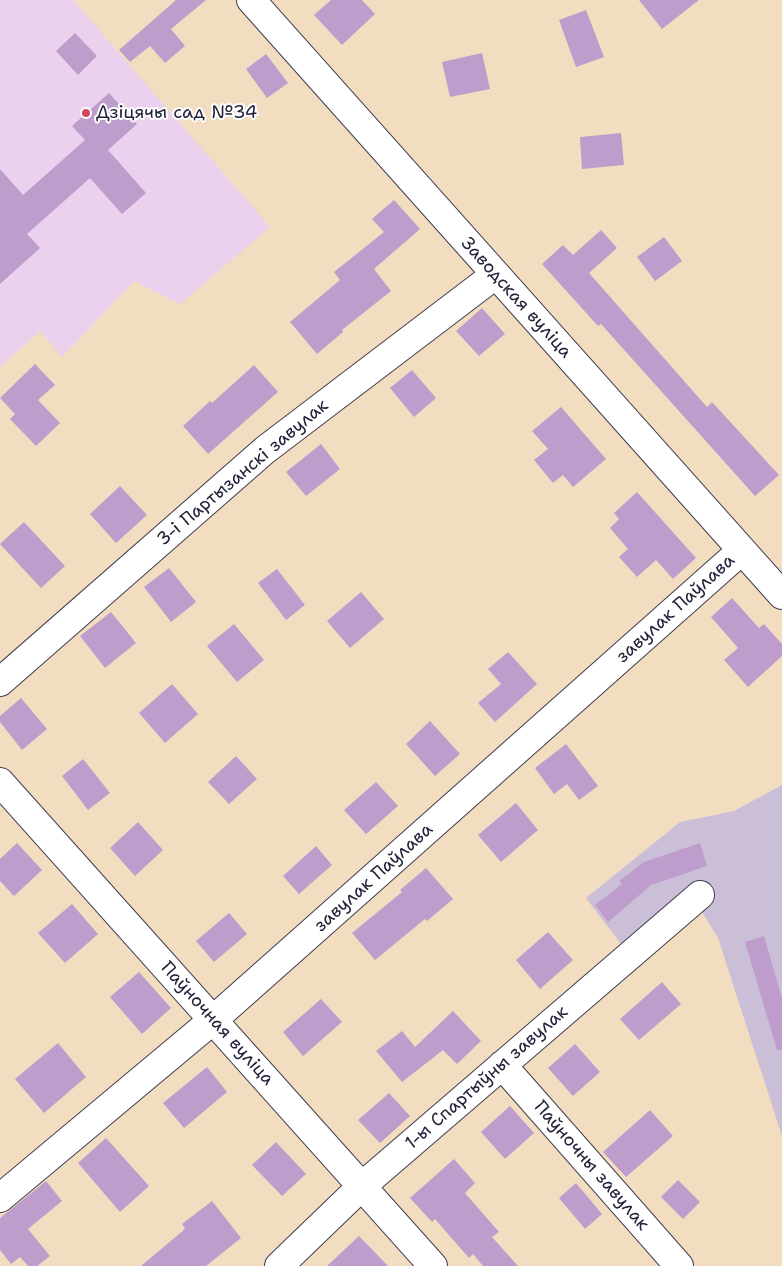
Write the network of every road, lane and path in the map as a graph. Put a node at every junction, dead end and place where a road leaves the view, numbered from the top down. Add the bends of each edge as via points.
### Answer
1 (250, 0) edge
2 (495, 275) junction
3 (741, 551) junction
4 (782, 595) edge
5 (0, 682) edge
6 (0, 782) edge
7 (700, 895) dead end
8 (213, 1020) junction
9 (502, 1065) junction
10 (362, 1186) junction
11 (0, 1198) edge
12 (279, 1266) edge
13 (433, 1266) edge
14 (679, 1266) edge

1 - 2 street, Заводская вуліца
2 - 3 street, Заводская вуліца
2 - 5 street, 3-і Партызанскі завулак via 264,450
3 - 4 street, Заводская вуліца
3 - 8 street, завулак Паўлава
6 - 8 street, Паўночная вуліца
7 - 9 street, 1-ы Спартыўны завулак
8 - 10 street, Паўночная вуліца
8 - 11 street, завулак Паўлава
9 - 10 street, 1-ы Спартыўны завулак
9 - 14 street, Паўночны завулак
10 - 12 street, 1-ы Спартыўны завулак
10 - 13 street, Паўночная вуліца

